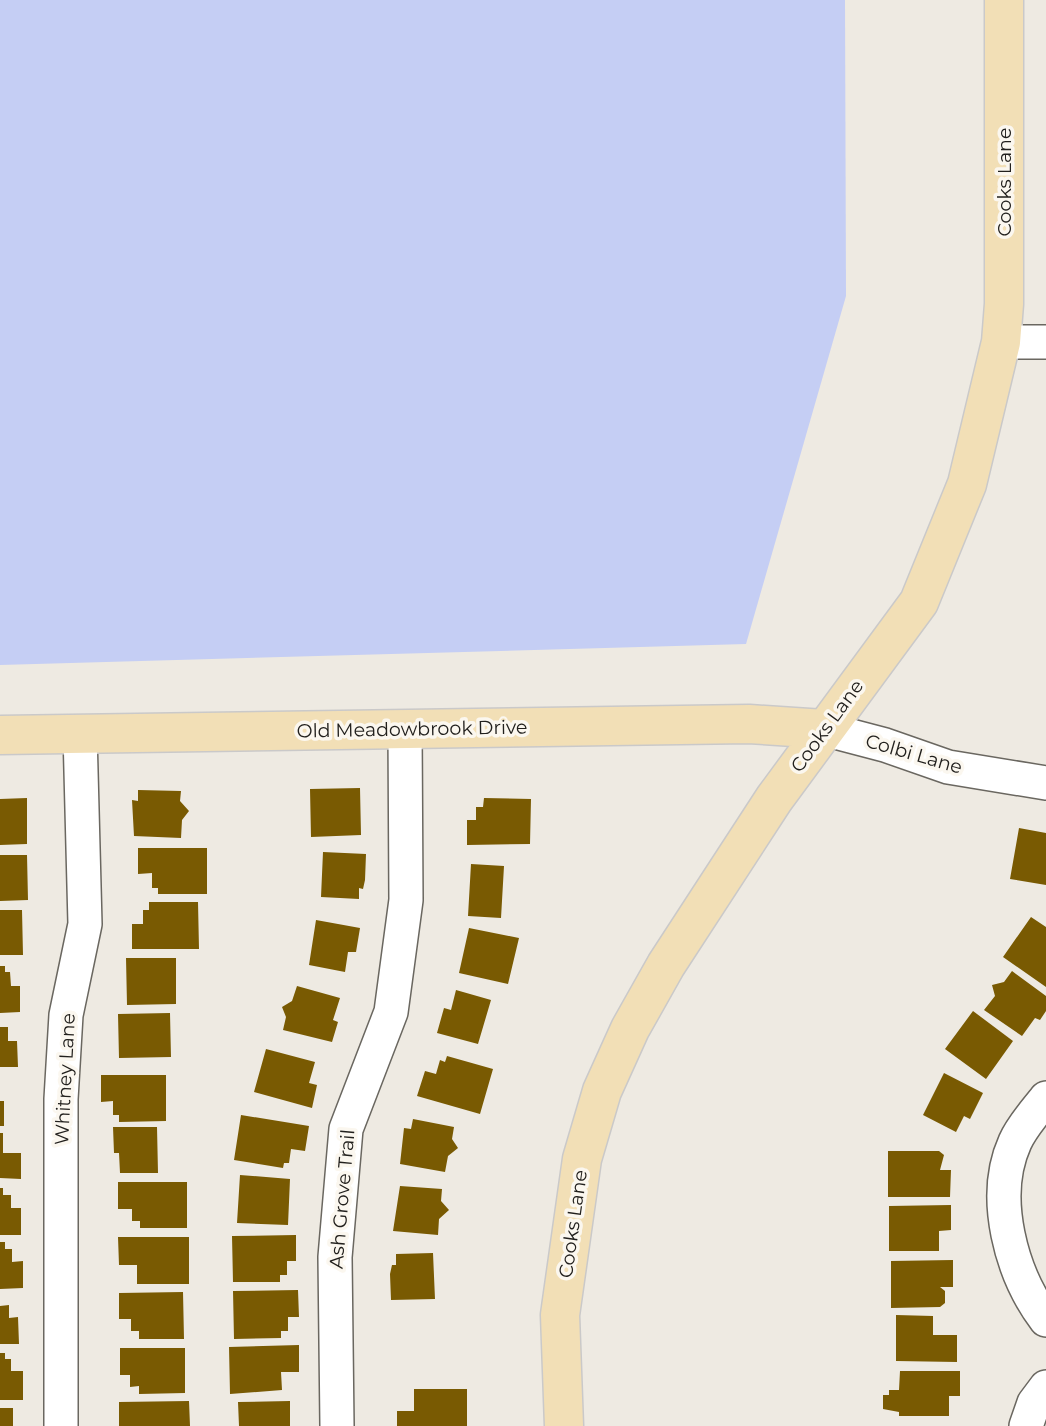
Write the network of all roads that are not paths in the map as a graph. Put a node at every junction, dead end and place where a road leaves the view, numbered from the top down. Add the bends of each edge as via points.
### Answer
1 (1004, 0) edge
2 (1001, 342) junction
3 (1046, 342) edge
4 (405, 729) junction
5 (824, 729) junction
6 (80, 733) junction
7 (0, 735) edge
8 (1046, 783) edge
9 (1046, 1098) edge
10 (1046, 1320) edge
11 (1046, 1387) edge
12 (61, 1426) edge
13 (337, 1426) edge
14 (564, 1426) edge
15 (1026, 1426) edge

1 - 2 main road, Cooks Lane
2 - 3 street
2 - 5 main road, Cooks Lane via 967,485 919,602
4 - 5 main road, Old Meadowbrook Drive via 749,724
4 - 6 main road, Old Meadowbrook Drive
4 - 13 street, Ash Grove Trail via 406,900 391,1012 346,1129 335,1257
5 - 8 street, Colbi Lane via 947,768
5 - 14 main road, Cooks Lane via 666,965 602,1091 582,1159 560,1315
6 - 7 main road, Old Meadowbrook Drive
6 - 12 street, Whitney Lane via 85,924 66,1015 61,1099
9 - 10 street via 1015,1141 1005,1179 1009,1242 1035,1306
11 - 15 street

